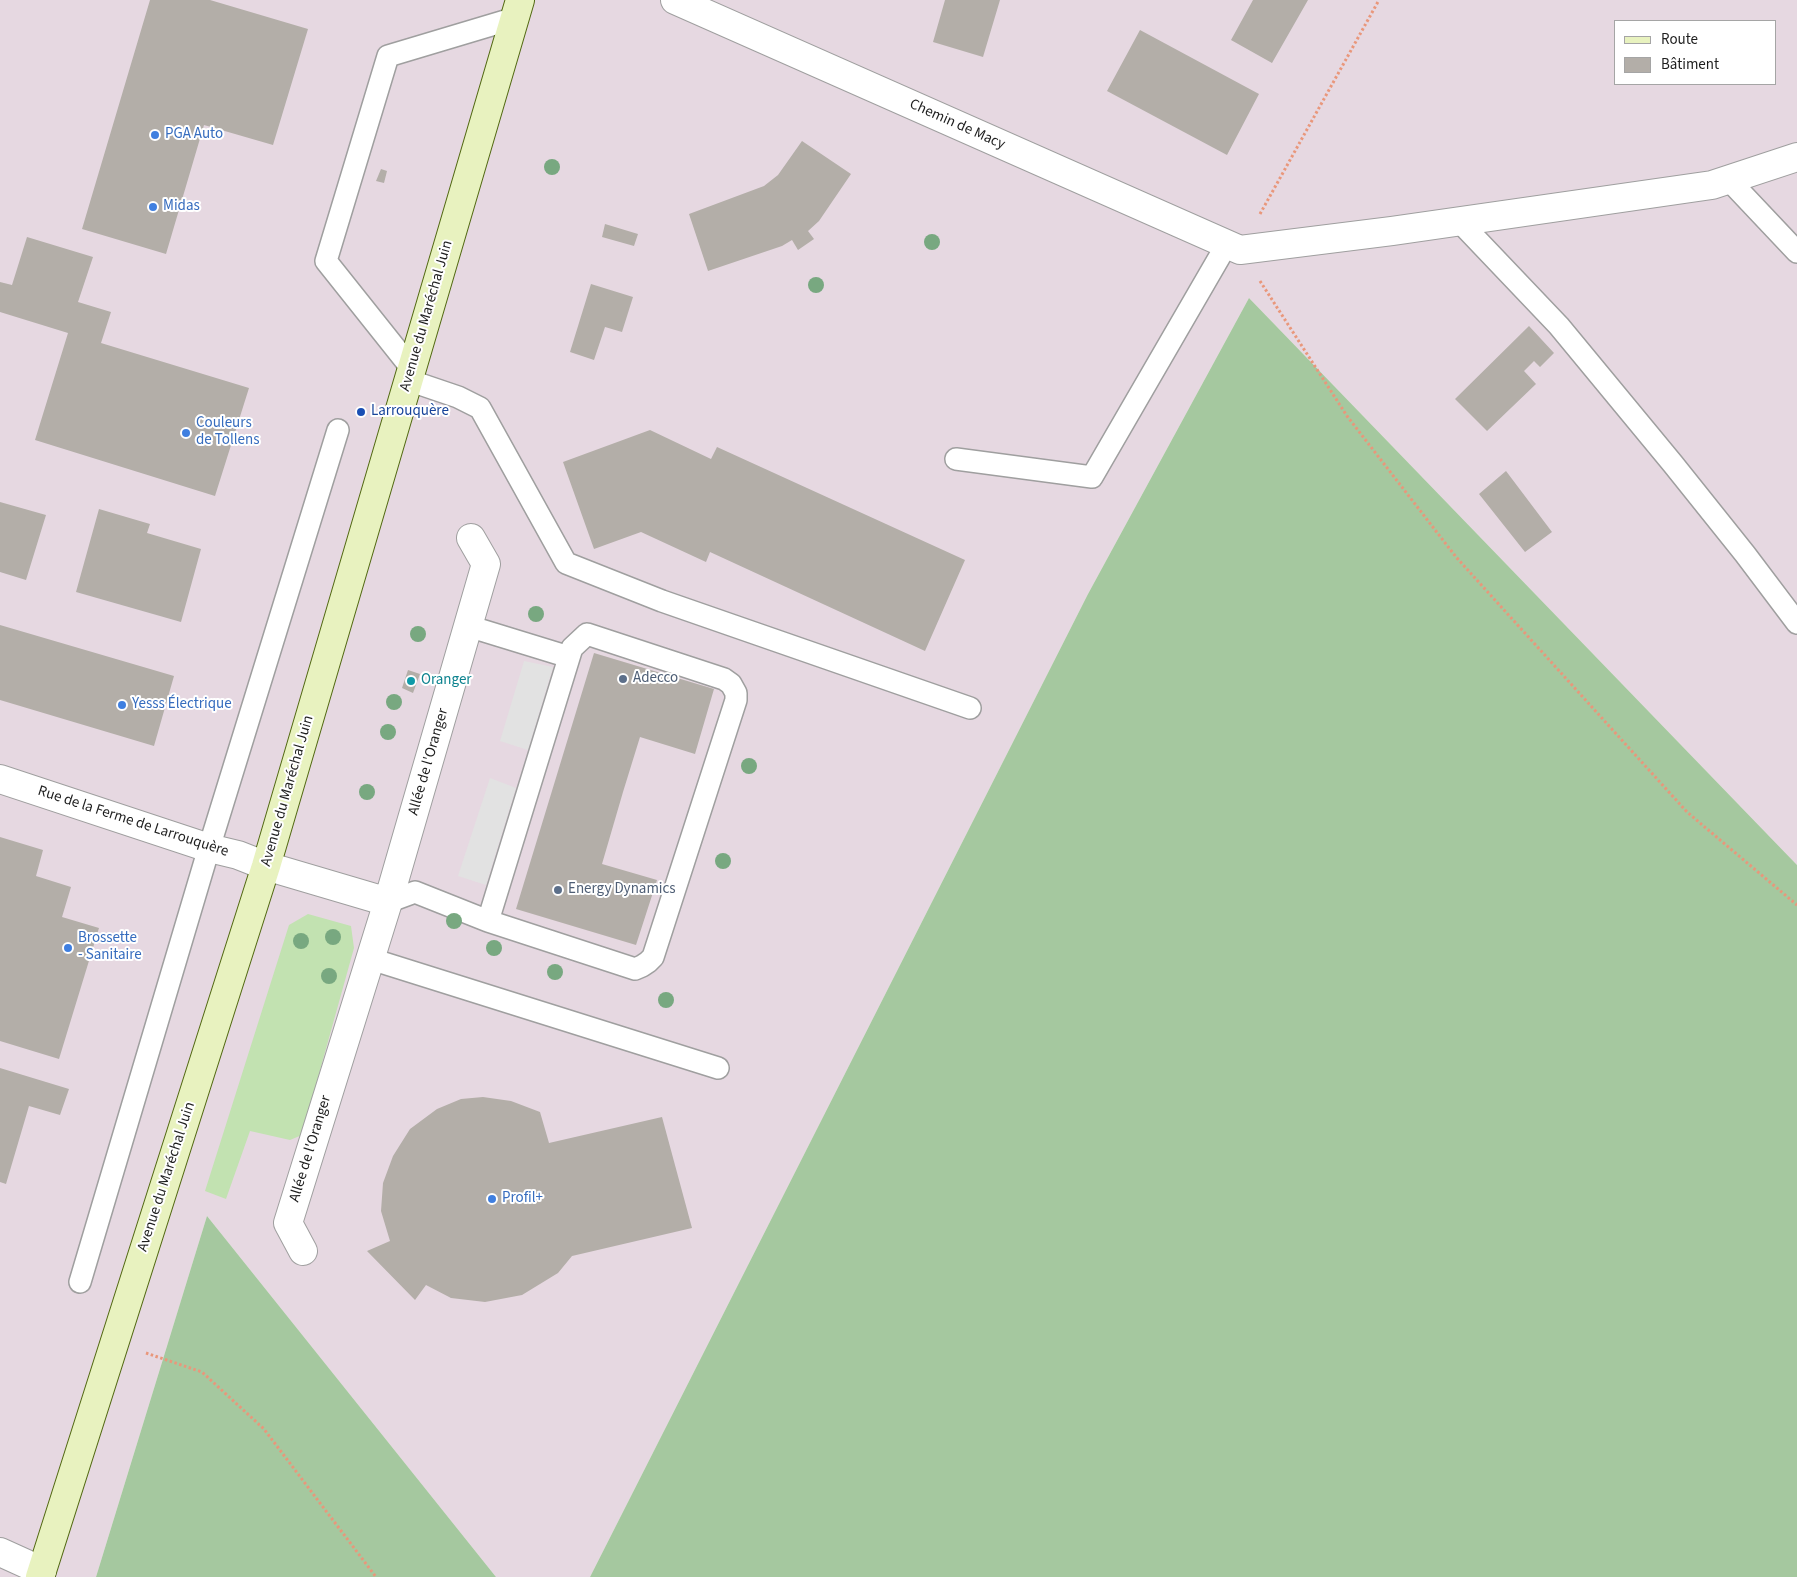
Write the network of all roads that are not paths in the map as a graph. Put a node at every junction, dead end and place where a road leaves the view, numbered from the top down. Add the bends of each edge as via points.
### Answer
1 (675, 0) edge
2 (517, 9) edge
3 (1797, 156) edge
4 (1729, 180) junction
5 (1459, 221) junction
6 (1234, 247) junction
7 (1797, 252) edge
8 (410, 374) junction
9 (338, 430) dead end
10 (956, 459) dead end
11 (470, 538) dead end
12 (1797, 623) edge
13 (468, 626) junction
14 (569, 657) junction
15 (970, 708) dead end
16 (0, 779) edge
17 (209, 848) junction
18 (266, 866) junction
19 (388, 902) junction
20 (488, 921) junction
21 (371, 959) junction
22 (718, 1068) dead end
23 (303, 1251) dead end
24 (80, 1282) dead end
25 (0, 1552) edge
26 (41, 1574) edge

1 - 6 street, Chemin de Macy
2 - 8 main road, Avenue du Maréchal Juin
2 - 8 lane via 388,56 326,261
3 - 4 street
4 - 5 street
4 - 7 lane
5 - 6 street
5 - 12 lane via 1559,326 1703,501
6 - 10 lane via 1092,477
8 - 15 lane via 480,408 566,563 662,601
8 - 18 main road, Avenue du Maréchal Juin
9 - 17 lane
11 - 13 street, Allée de l'Oranger via 486,564
13 - 14 lane
13 - 19 street, Allée de l'Oranger
14 - 20 lane
14 - 20 lane via 572,648 587,634 724,679 731,684 736,700 654,956 648,962 635,969
16 - 17 street, Rue de la Ferme de Larrouquère
17 - 18 street, Rue de la Ferme de Larrouquère
17 - 24 lane
18 - 19 street
18 - 26 main road, Avenue du Maréchal Juin
19 - 20 lane via 415,892
19 - 21 street, Allée de l'Oranger
21 - 22 lane
21 - 23 street, Allée de l'Oranger via 288,1223
25 - 26 street

